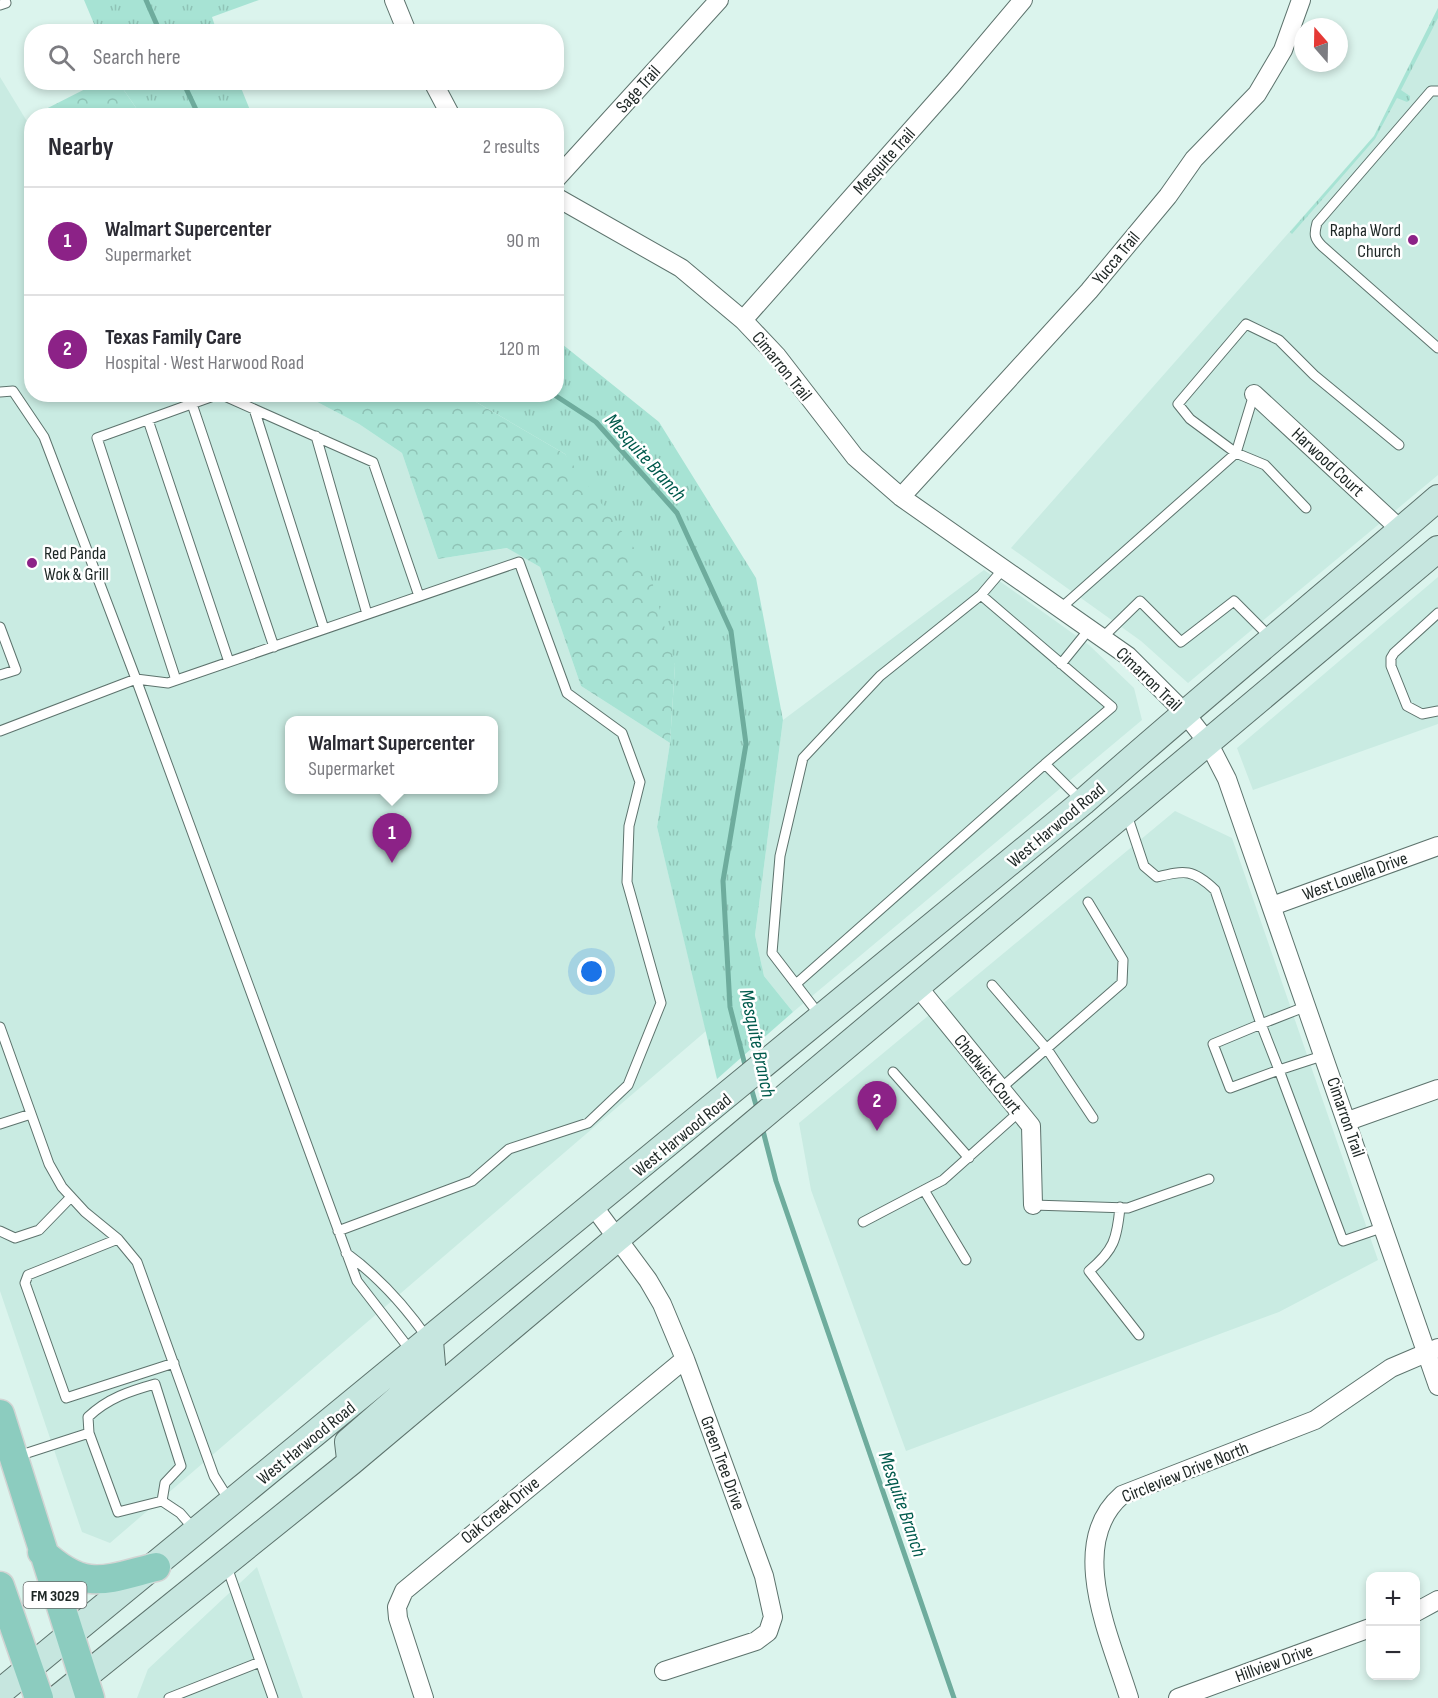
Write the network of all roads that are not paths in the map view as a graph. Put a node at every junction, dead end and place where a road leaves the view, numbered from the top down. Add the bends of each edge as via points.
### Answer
1 (5, 0) edge
2 (394, 0) edge
3 (719, 0) edge
4 (1023, 0) edge
5 (1301, 0) edge
6 (0, 5) edge
7 (404, 24) edge
8 (437, 90) edge
9 (1438, 92) edge
10 (447, 108) edge
11 (564, 170) edge
12 (564, 202) edge
13 (743, 320) junction
14 (1438, 348) edge
15 (0, 392) edge
16 (1254, 394) joint
17 (197, 402) edge
18 (238, 402) edge
19 (192, 404) junction
20 (254, 409) junction
21 (148, 420) junction
22 (315, 436) junction
23 (1399, 445) dead end
24 (1236, 453) junction
25 (901, 496) junction
26 (1438, 498) edge
27 (1306, 508) dead end
28 (1401, 530) junction
29 (1438, 549) edge
30 (1004, 568) junction
31 (981, 595) junction
32 (419, 596) junction
33 (1062, 608) junction
34 (1438, 613) edge
35 (367, 614) junction
36 (0, 627) edge
37 (324, 629) junction
38 (1097, 632) junction
39 (1273, 640) junction
40 (274, 647) junction
41 (229, 662) junction
42 (1061, 664) junction
43 (0, 675) edge
44 (136, 680) junction
45 (176, 680) junction
46 (1438, 711) edge
47 (1184, 712) junction
48 (0, 731) edge
49 (1209, 744) junction
50 (1045, 764) junction
51 (1083, 802) junction
52 (1126, 813) junction
53 (1438, 846) edge
54 (1088, 902) dead end
55 (1272, 906) junction
56 (796, 984) junction
57 (992, 985) dead end
58 (918, 987) junction
59 (1307, 1006) junction
60 (822, 1019) junction
61 (1261, 1024) junction
62 (0, 1027) edge
63 (1047, 1048) junction
64 (1325, 1056) junction
65 (1279, 1070) junction
66 (893, 1072) dead end
67 (1000, 1089) junction
68 (1438, 1089) edge
69 (1019, 1112) junction
70 (31, 1114) junction
71 (1093, 1118) dead end
72 (1348, 1121) junction
73 (0, 1124) edge
74 (969, 1158) junction
75 (1209, 1179) dead end
76 (924, 1191) junction
77 (71, 1197) junction
78 (1033, 1205) joint
79 (594, 1207) junction
80 (1120, 1208) junction
81 (863, 1222) dead end
82 (1384, 1227) junction
83 (338, 1231) junction
84 (0, 1232) edge
85 (118, 1239) junction
86 (618, 1239) junction
87 (346, 1253) junction
88 (966, 1260) dead end
89 (1139, 1335) dead end
90 (422, 1348) junction
91 (1432, 1350) edge
92 (685, 1359) junction
93 (174, 1363) junction
94 (1438, 1386) edge
95 (0, 1413) edge
96 (89, 1433) junction
97 (13, 1457) junction
98 (351, 1462) junction
99 (162, 1501) junction
100 (232, 1504) junction
101 (198, 1533) junction
102 (42, 1552) junction
103 (226, 1563) junction
104 (156, 1567) junction
105 (0, 1589) edge
106 (1438, 1600) edge
107 (1420, 1610) edge
108 (1366, 1630) edge
109 (69, 1638) junction
110 (260, 1662) junction
111 (29, 1670) junction
112 (664, 1671) dead end
113 (86, 1688) edge
114 (0, 1692) edge
115 (39, 1698) edge
116 (58, 1698) edge
117 (169, 1698) edge
118 (273, 1698) edge
119 (424, 1698) edge
120 (1129, 1698) edge
121 (1178, 1698) edge

1 - 6 lane
2 - 7 street
3 - 11 street, Sage Trail
4 - 13 street, Mesquite Trail
5 - 25 street, Yucca Trail via 1282,50 1257,94 1194,159 1089,291
8 - 10 street
9 - 14 lane via 1431,91 1314,232 1322,246
12 - 13 street, Cimarron Trail via 681,268
13 - 25 street, Cimarron Trail via 777,356 855,457
15 - 44 lane via 13,391 44,437
16 - 24 lane
16 - 28 street, Harwood Court
17 - 19 lane
18 - 20 lane
19 - 21 lane
19 - 40 lane
20 - 22 lane
20 - 37 lane
21 - 41 lane
21 - 45 lane via 97,438
22 - 32 lane via 373,462
22 - 35 lane
23 - 24 lane via 1314,375 1279,340 1246,324 1178,404 1190,419
24 - 27 lane via 1265,465
24 - 33 lane
25 - 30 street, Cimarron Trail
26 - 28 main road, West Harwood Road
28 - 39 main road, West Harwood Road
29 - 49 main road, West Harwood Road
30 - 31 lane
30 - 33 street, Cimarron Trail
31 - 42 lane
31 - 56 lane via 880,676 803,758 780,856 772,953
32 - 35 lane
32 - 83 lane via 519,562 567,693 622,733 639,782 629,826 627,882 661,1003 628,1085 588,1123 509,1149 472,1181
33 - 38 street, Cimarron Trail
34 - 46 lane via 1394,652 1391,666 1407,706 1422,714
35 - 37 lane
36 - 43 lane via 16,670
37 - 40 lane
38 - 39 lane via 1140,601 1180,642 1234,601
38 - 42 lane
38 - 47 street, Cimarron Trail via 1128,656
39 - 47 main road, West Harwood Road
40 - 41 lane
41 - 45 lane
42 - 50 lane via 1112,707
44 - 45 lane
44 - 48 lane
44 - 83 lane
47 - 49 street, Cimarron Trail
47 - 51 main road, West Harwood Road
49 - 52 main road, West Harwood Road
49 - 55 street, Cimarron Trail via 1227,779
50 - 51 lane
50 - 56 lane
51 - 60 main road, West Harwood Road
52 - 58 main road, West Harwood Road
52 - 61 lane via 1144,866 1157,877 1182,871 1201,876 1215,890
53 - 55 street, West Louella Drive
54 - 63 lane via 1123,960 1122,983
55 - 59 street, Cimarron Trail
56 - 60 lane
57 - 63 lane
58 - 67 street, Chadwick Court
58 - 86 main road, West Harwood Road
59 - 61 lane
59 - 64 street, Cimarron Trail
60 - 79 main road, West Harwood Road
61 - 65 lane
61 - 65 lane via 1213,1044 1230,1088
62 - 70 lane
63 - 67 lane
63 - 71 lane
64 - 65 lane
64 - 72 street, Cimarron Trail
65 - 82 lane via 1343,1241
66 - 74 lane
67 - 69 street, Chadwick Court
68 - 72 street
69 - 74 lane
69 - 78 street, Chadwick Court via 1031,1126
70 - 73 lane
70 - 77 lane via 49,1164
72 - 82 street, Cimarron Trail
74 - 76 lane
75 - 80 lane
76 - 81 lane
76 - 88 lane
77 - 84 lane via 39,1230 15,1238
77 - 85 lane
78 - 80 lane
79 - 86 street, Green Tree Drive
79 - 90 main road, West Harwood Road
80 - 89 lane via 1117,1236 1106,1256 1089,1271
82 - 91 street, Cimarron Trail
83 - 87 lane
85 - 93 lane via 137,1262
85 - 93 lane via 28,1275 24,1283 66,1398
86 - 92 street, Green Tree Drive via 662,1304
86 - 98 main road, West Harwood Road
87 - 90 lane via 357,1281
87 - 90 lane via 373,1272 414,1317
90 - 98 main road via 432,1365 348,1442
90 - 100 main road, West Harwood Road
91 - 94 street, Cimarron Trail
91 - 120 street, Circleview Drive North via 1390,1368 1315,1420 1122,1495 1110,1505 1098,1529 1093,1568
92 - 112 street, Green Tree Drive via 764,1576 773,1617 768,1632 756,1641
92 - 119 street, Oak Creek Drive via 404,1591 397,1607 398,1618
93 - 100 lane via 214,1476
95 - 97 main road, FM 3029
96 - 97 lane
96 - 99 lane via 118,1512
96 - 99 lane via 88,1417 102,1404 155,1384 181,1467 165,1483
97 - 102 main road, FM 3029
98 - 103 main road, West Harwood Road
99 - 101 lane
100 - 101 main road, West Harwood Road
101 - 104 main road, West Harwood Road
102 - 104 main road via 61,1570 85,1579 100,1580
102 - 109 main road, FM 3029
103 - 110 lane
103 - 113 main road, West Harwood Road
104 - 109 main road, West Harwood Road
105 - 111 main road, FM 3029
106 - 107 street
108 - 121 street, Hillview Drive
109 - 111 main road, West Harwood Road
109 - 113 main road, FM 3029
110 - 117 lane
110 - 118 lane
111 - 114 main road, West Harwood Road
111 - 115 main road, FM 3029
113 - 116 main road, West Harwood Road

